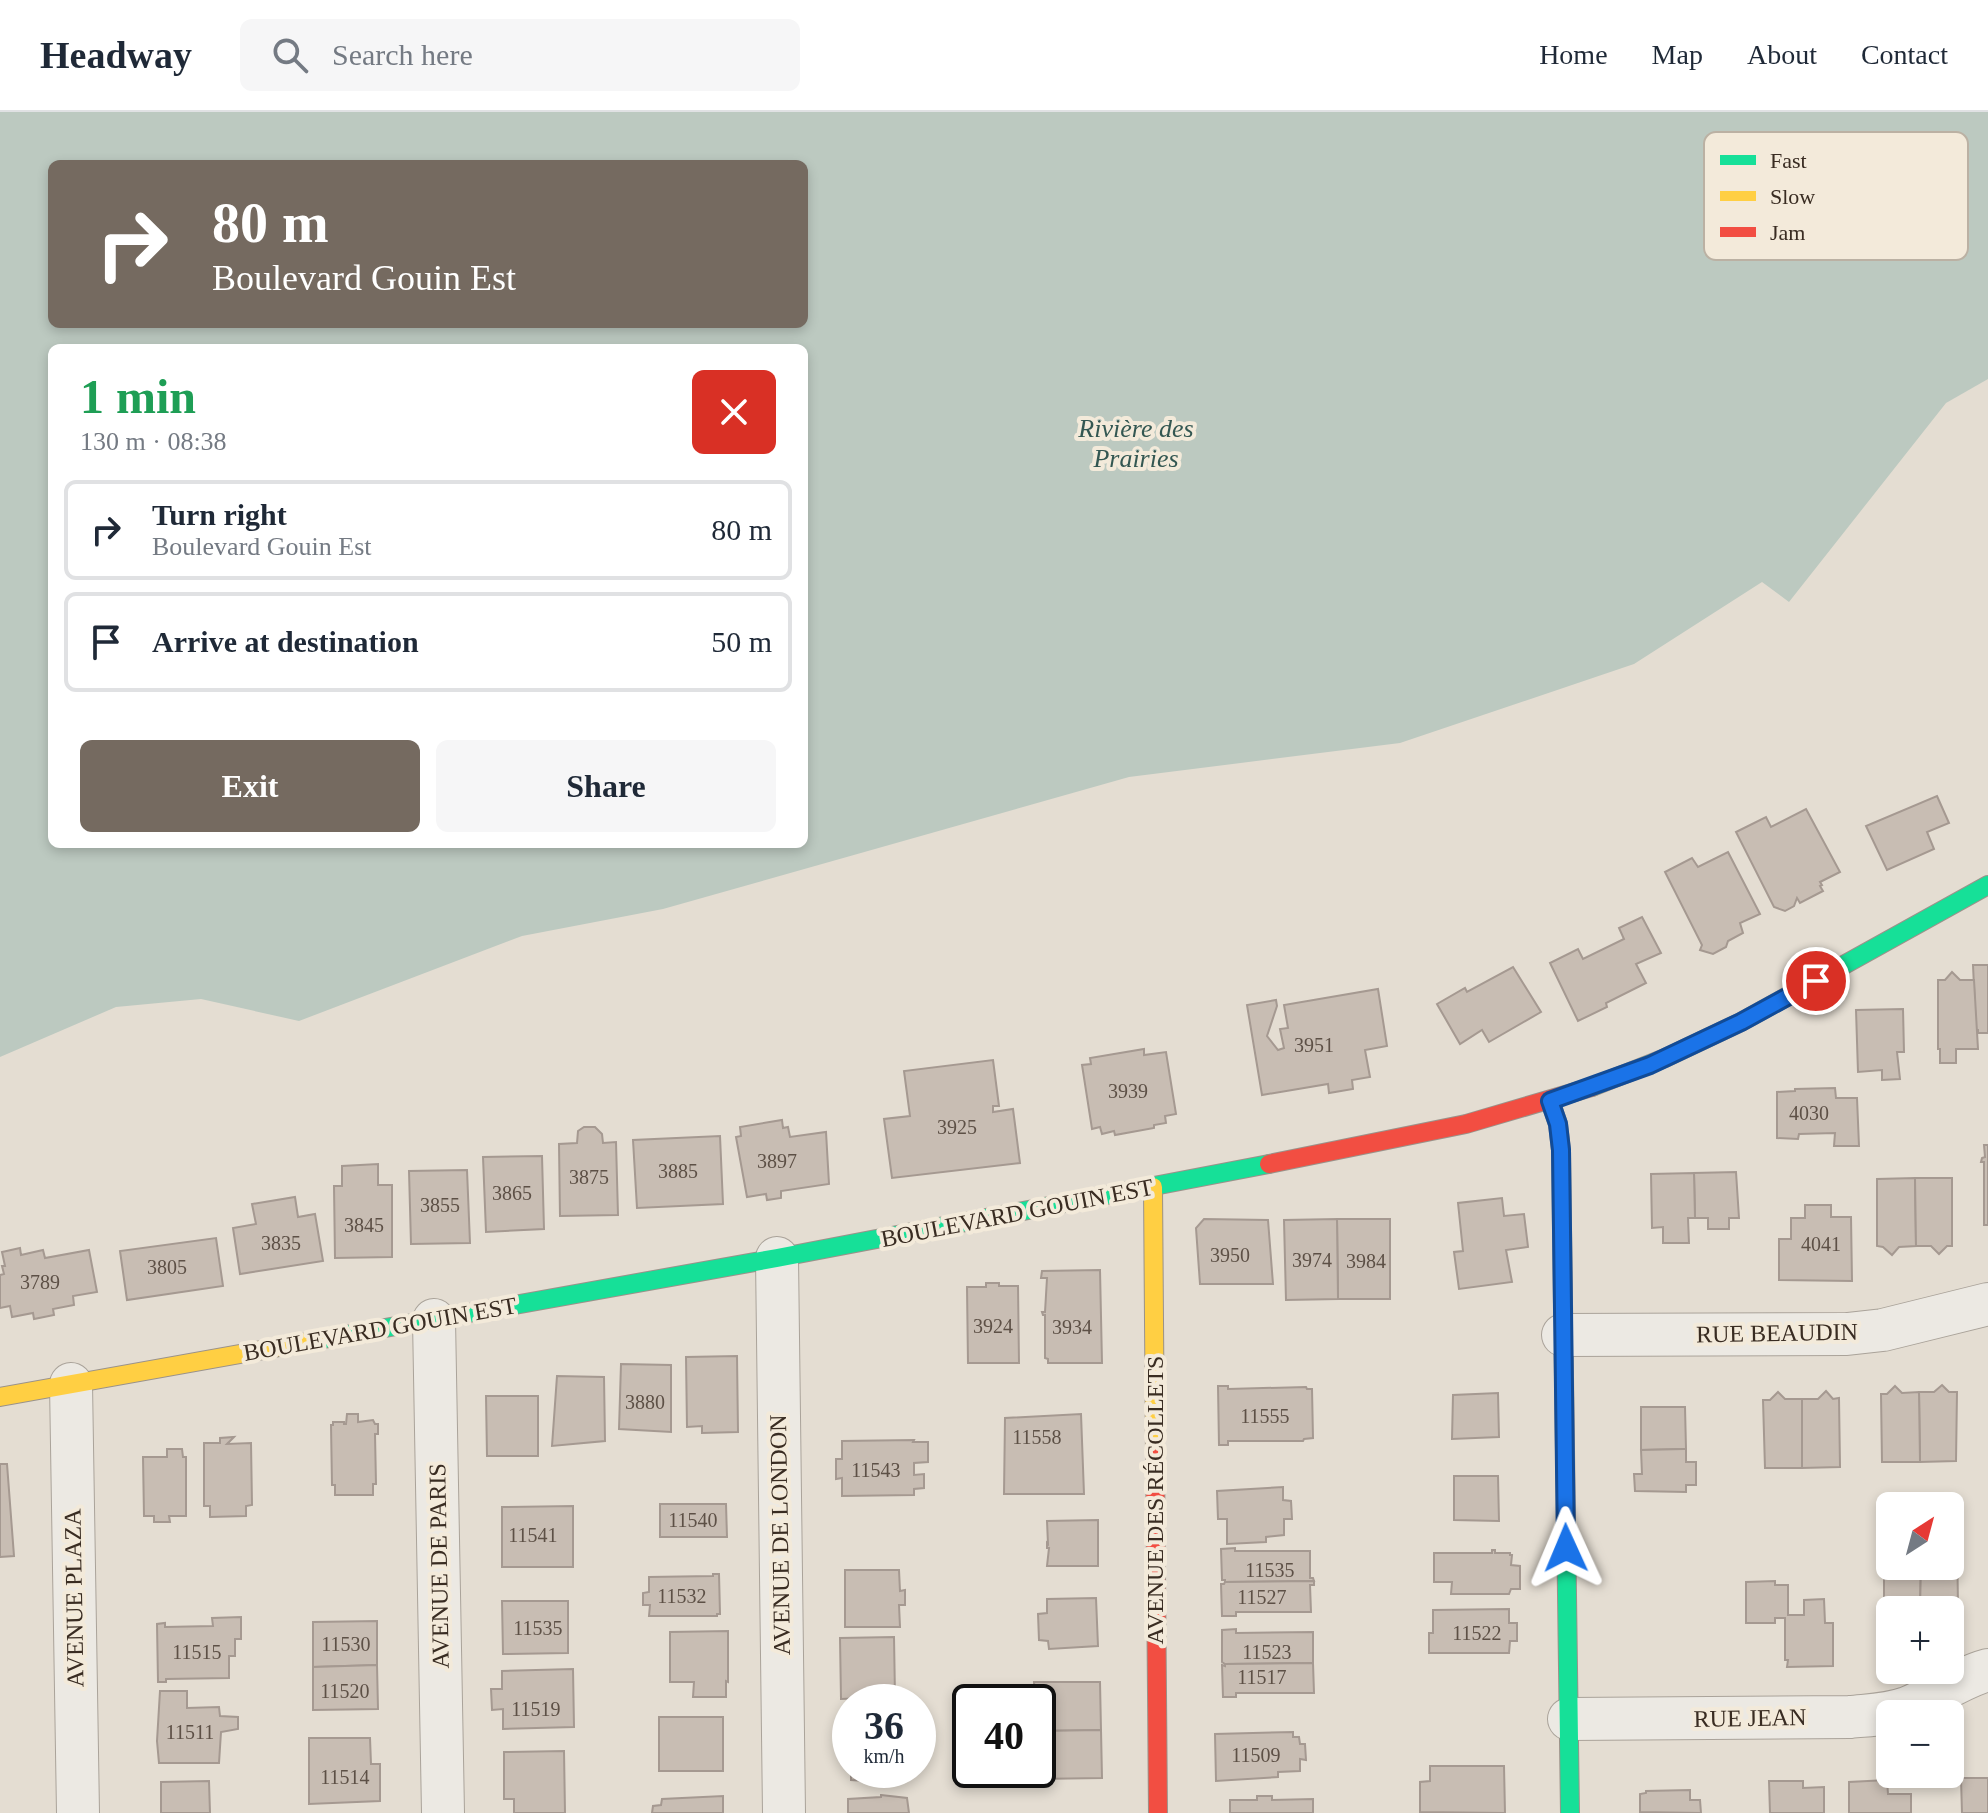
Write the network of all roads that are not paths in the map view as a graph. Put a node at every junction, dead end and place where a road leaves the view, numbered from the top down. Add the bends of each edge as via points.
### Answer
1 (1988, 885) edge
2 (1550, 1101) junction
3 (1153, 1187) junction
4 (777, 1258) junction
5 (1988, 1304) edge
6 (434, 1320) junction
7 (1563, 1335) junction
8 (71, 1384) junction
9 (0, 1397) edge
10 (1988, 1670) edge
11 (1569, 1719) junction
12 (78, 1813) edge
13 (443, 1813) edge
14 (784, 1813) edge
15 (1158, 1813) edge
16 (1570, 1813) edge

1 - 2 street, BOULEVARD GOUIN EST via 1731,1027 1650,1065
2 - 3 street, BOULEVARD GOUIN EST via 1466,1124
2 - 7 street via 1561,1150
3 - 4 street, BOULEVARD GOUIN EST
3 - 15 street, AVENUE DES RÉCOLLETS
4 - 6 street, BOULEVARD GOUIN EST
4 - 14 street, AVENUE DE LONDON
5 - 7 street, RUE BEAUDIN via 1847,1334
6 - 8 street, BOULEVARD GOUIN EST
6 - 13 street, AVENUE DE PARIS
7 - 11 street
8 - 9 street, BOULEVARD GOUIN EST
8 - 12 street, AVENUE PLAZA
10 - 11 street, RUE JEAN via 1892,1712 1864,1716
11 - 16 street

